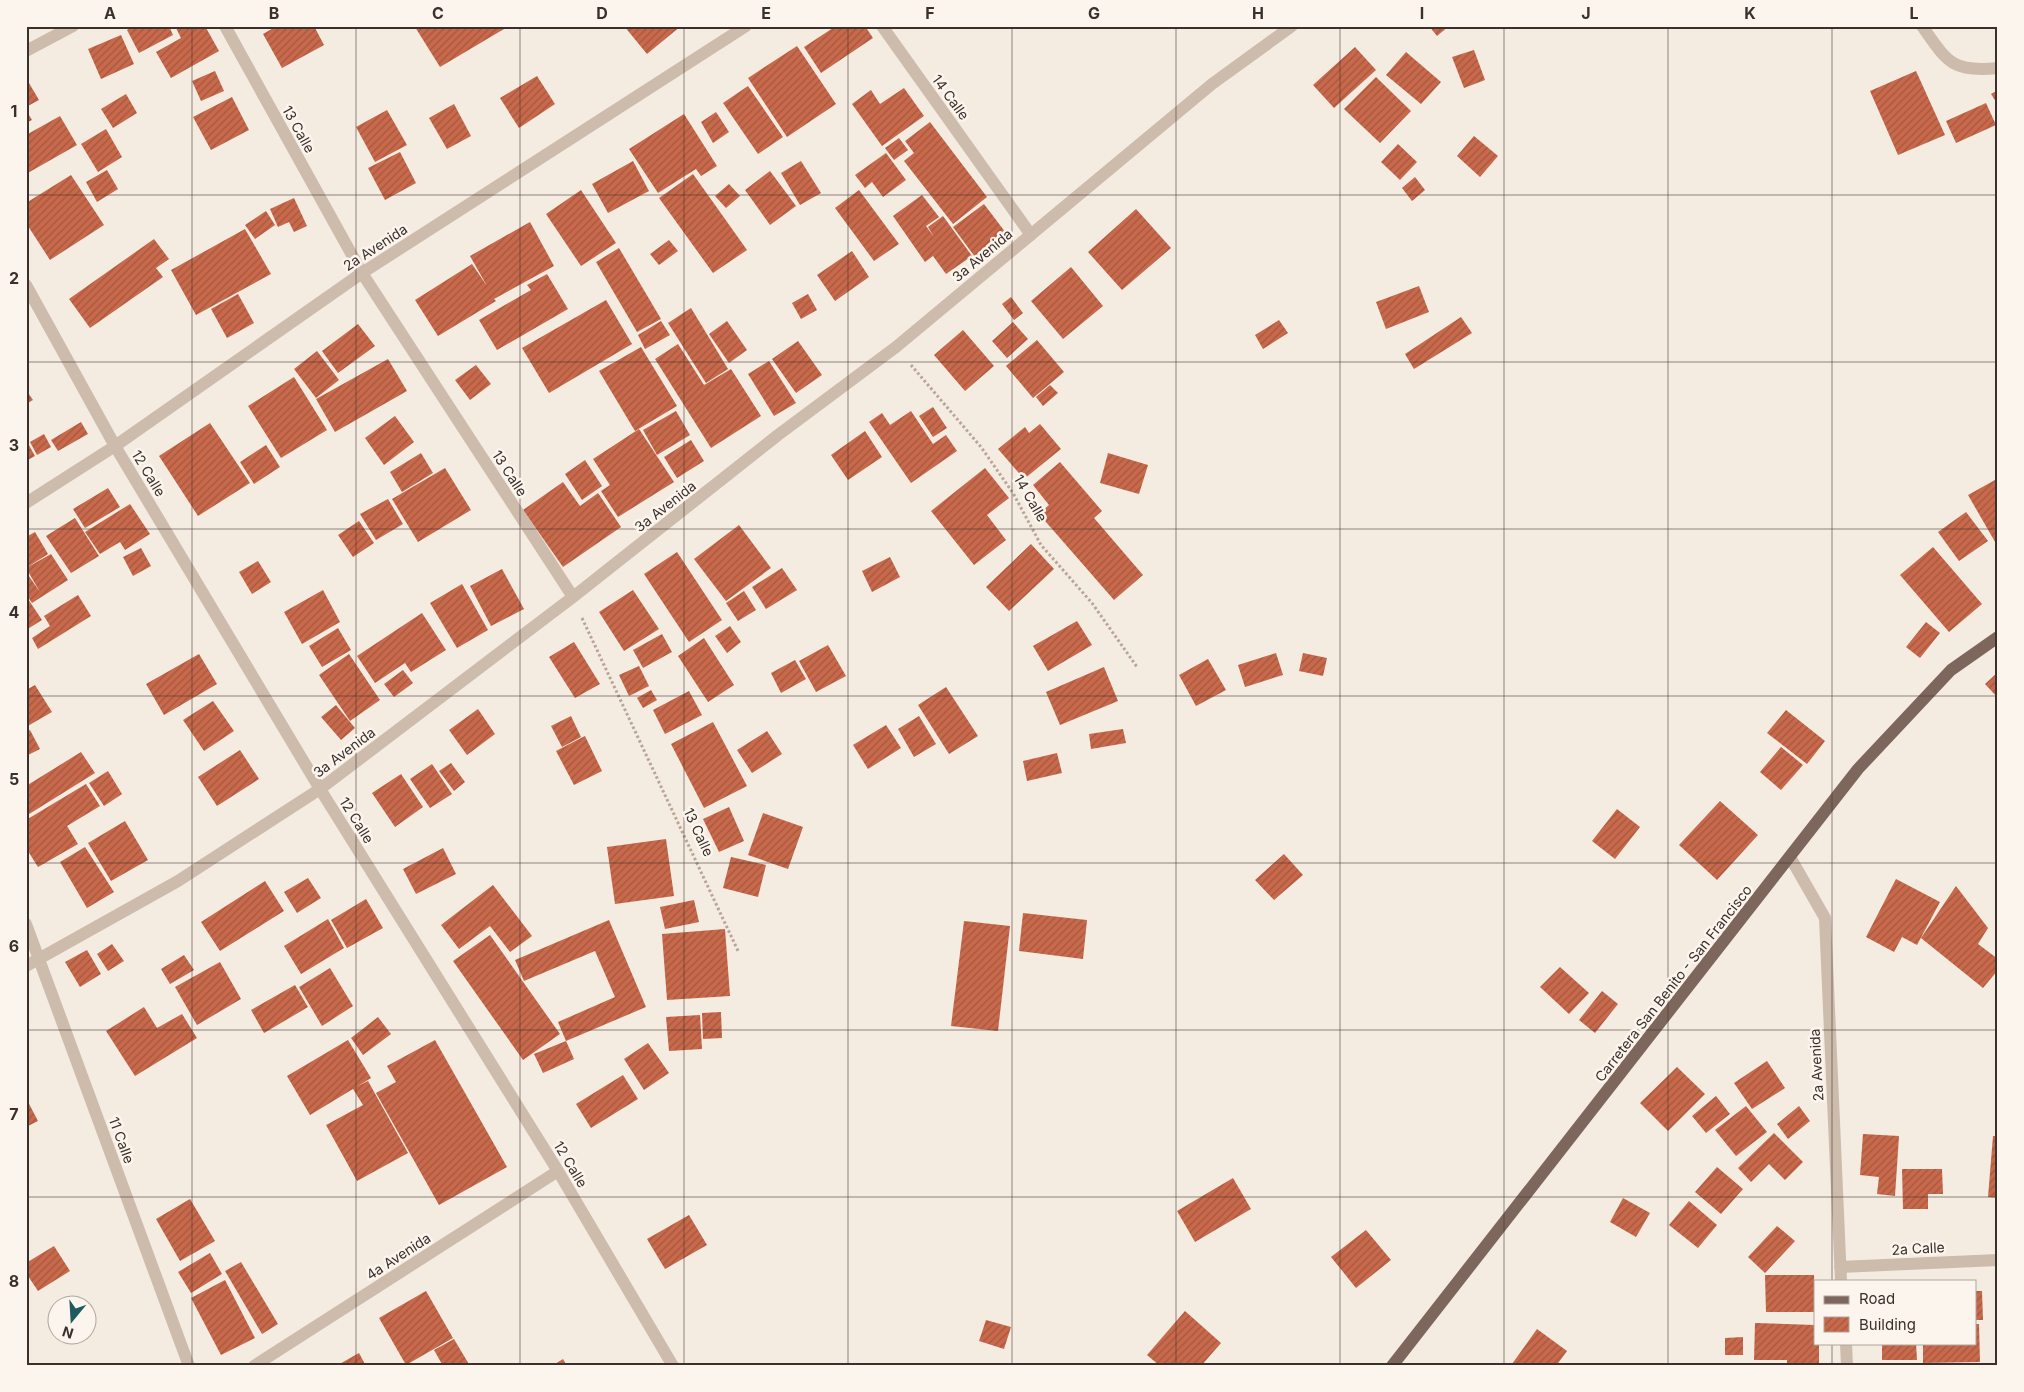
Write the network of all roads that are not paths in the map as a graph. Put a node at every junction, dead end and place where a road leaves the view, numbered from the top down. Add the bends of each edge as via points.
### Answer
1 (73, 26) edge
2 (225, 26) edge
3 (746, 26) edge
4 (882, 26) edge
5 (1292, 26) edge
6 (1922, 26) edge
7 (26, 51) edge
8 (1998, 68) edge
9 (1031, 235) junction
10 (362, 273) junction
11 (26, 285) edge
12 (115, 446) junction
13 (26, 503) edge
14 (573, 597) junction
15 (1998, 637) edge
16 (320, 789) junction
17 (1790, 856) junction
18 (26, 924) edge
19 (40, 960) junction
20 (26, 966) edge
21 (558, 1171) junction
22 (1998, 1260) edge
23 (1840, 1267) junction
24 (1841, 1280) edge
25 (1846, 1344) edge
26 (190, 1366) edge
27 (254, 1366) edge
28 (672, 1366) edge
29 (1392, 1366) edge
30 (1847, 1366) edge

1 - 7 street
2 - 10 street, 13 Calle
3 - 10 street, 2a Avenida
4 - 9 street, 14 Calle
5 - 9 street, 3a Avenida via 1212,84
6 - 8 street via 1946,60 1972,71
9 - 14 street, 3a Avenida via 896,347 778,435
10 - 12 street, 2a Avenida
10 - 14 street, 13 Calle
11 - 12 street, 12 Calle
12 - 13 street, 2a Avenida
12 - 16 street, 12 Calle
14 - 16 street, 3a Avenida
15 - 17 main road, Carretera San Benito - San Francisco via 1951,670 1858,768
16 - 19 street, 3a Avenida via 178,881
16 - 21 street, 12 Calle
17 - 23 street, 2a Avenida via 1825,918
17 - 29 main road, Carretera San Benito - San Francisco
18 - 19 street, 11 Calle
19 - 20 street, 3a Avenida
19 - 26 street, 11 Calle
21 - 27 street, 4a Avenida
21 - 28 street, 12 Calle
22 - 23 street, 2a Calle
23 - 24 street, 2a Avenida
25 - 30 street

